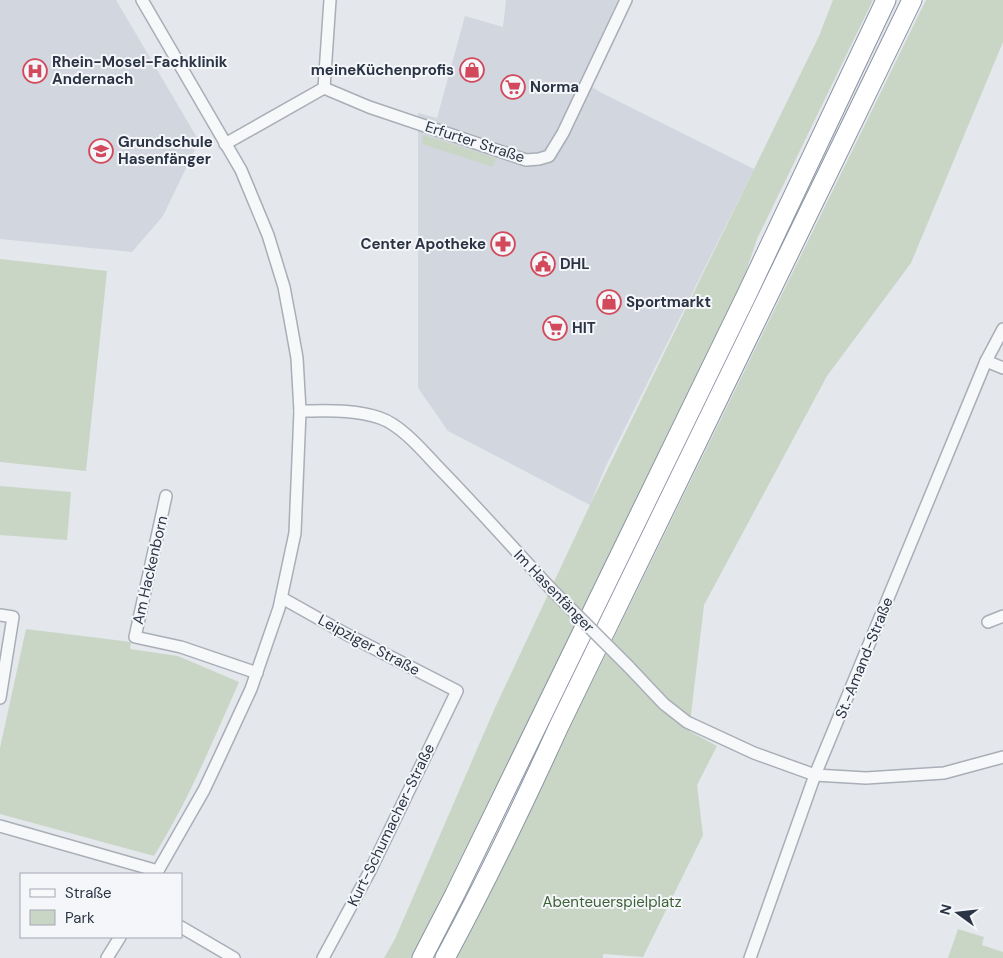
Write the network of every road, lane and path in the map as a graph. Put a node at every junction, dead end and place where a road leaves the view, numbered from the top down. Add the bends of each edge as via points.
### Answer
1 (142, 0) edge
2 (330, 0) edge
3 (626, 0) edge
4 (886, 0) edge
5 (912, 0) edge
6 (324, 88) junction
7 (225, 144) junction
8 (1003, 329) edge
9 (986, 361) junction
10 (1003, 368) edge
11 (300, 411) junction
12 (166, 496) dead end
13 (282, 598) junction
14 (0, 615) edge
15 (1003, 616) edge
16 (988, 622) dead end
17 (257, 673) junction
18 (457, 691) joint
19 (0, 698) edge
20 (1003, 757) edge
21 (816, 775) junction
22 (0, 826) edge
23 (157, 873) edge
24 (182, 928) edge
25 (119, 938) edge
26 (106, 958) edge
27 (234, 958) edge
28 (323, 958) edge
29 (422, 958) edge
30 (445, 958) edge
31 (750, 958) edge

1 - 7 street
2 - 6 street
3 - 6 street, Erfurter Straße via 563,134 549,156 539,160 526,160 369,107
4 - 29 highway via 743,303
5 - 30 highway via 567,708 521,809
6 - 7 street
7 - 11 street via 241,170 268,235 284,287 297,358
8 - 9 street, St.-Amand-Straße
9 - 10 street
9 - 21 street, St.-Amand-Straße
11 - 13 street via 295,533
11 - 21 street, Im Hasenfänger, bridge via 363,414 382,419 399,429 664,704 687,722 754,753
12 - 17 street, Am Hackenborn via 135,637 181,647
13 - 17 street
13 - 18 street, Leipziger Straße
14 - 19 street via 13,617
15 - 16 street
17 - 23 street via 204,790
18 - 28 street, Kurt-Schumacher-Straße via 370,871
20 - 21 street, Im Hasenfänger via 944,773 866,778
21 - 31 street, St.-Amand-Straße
22 - 23 street
24 - 27 street
25 - 26 street

